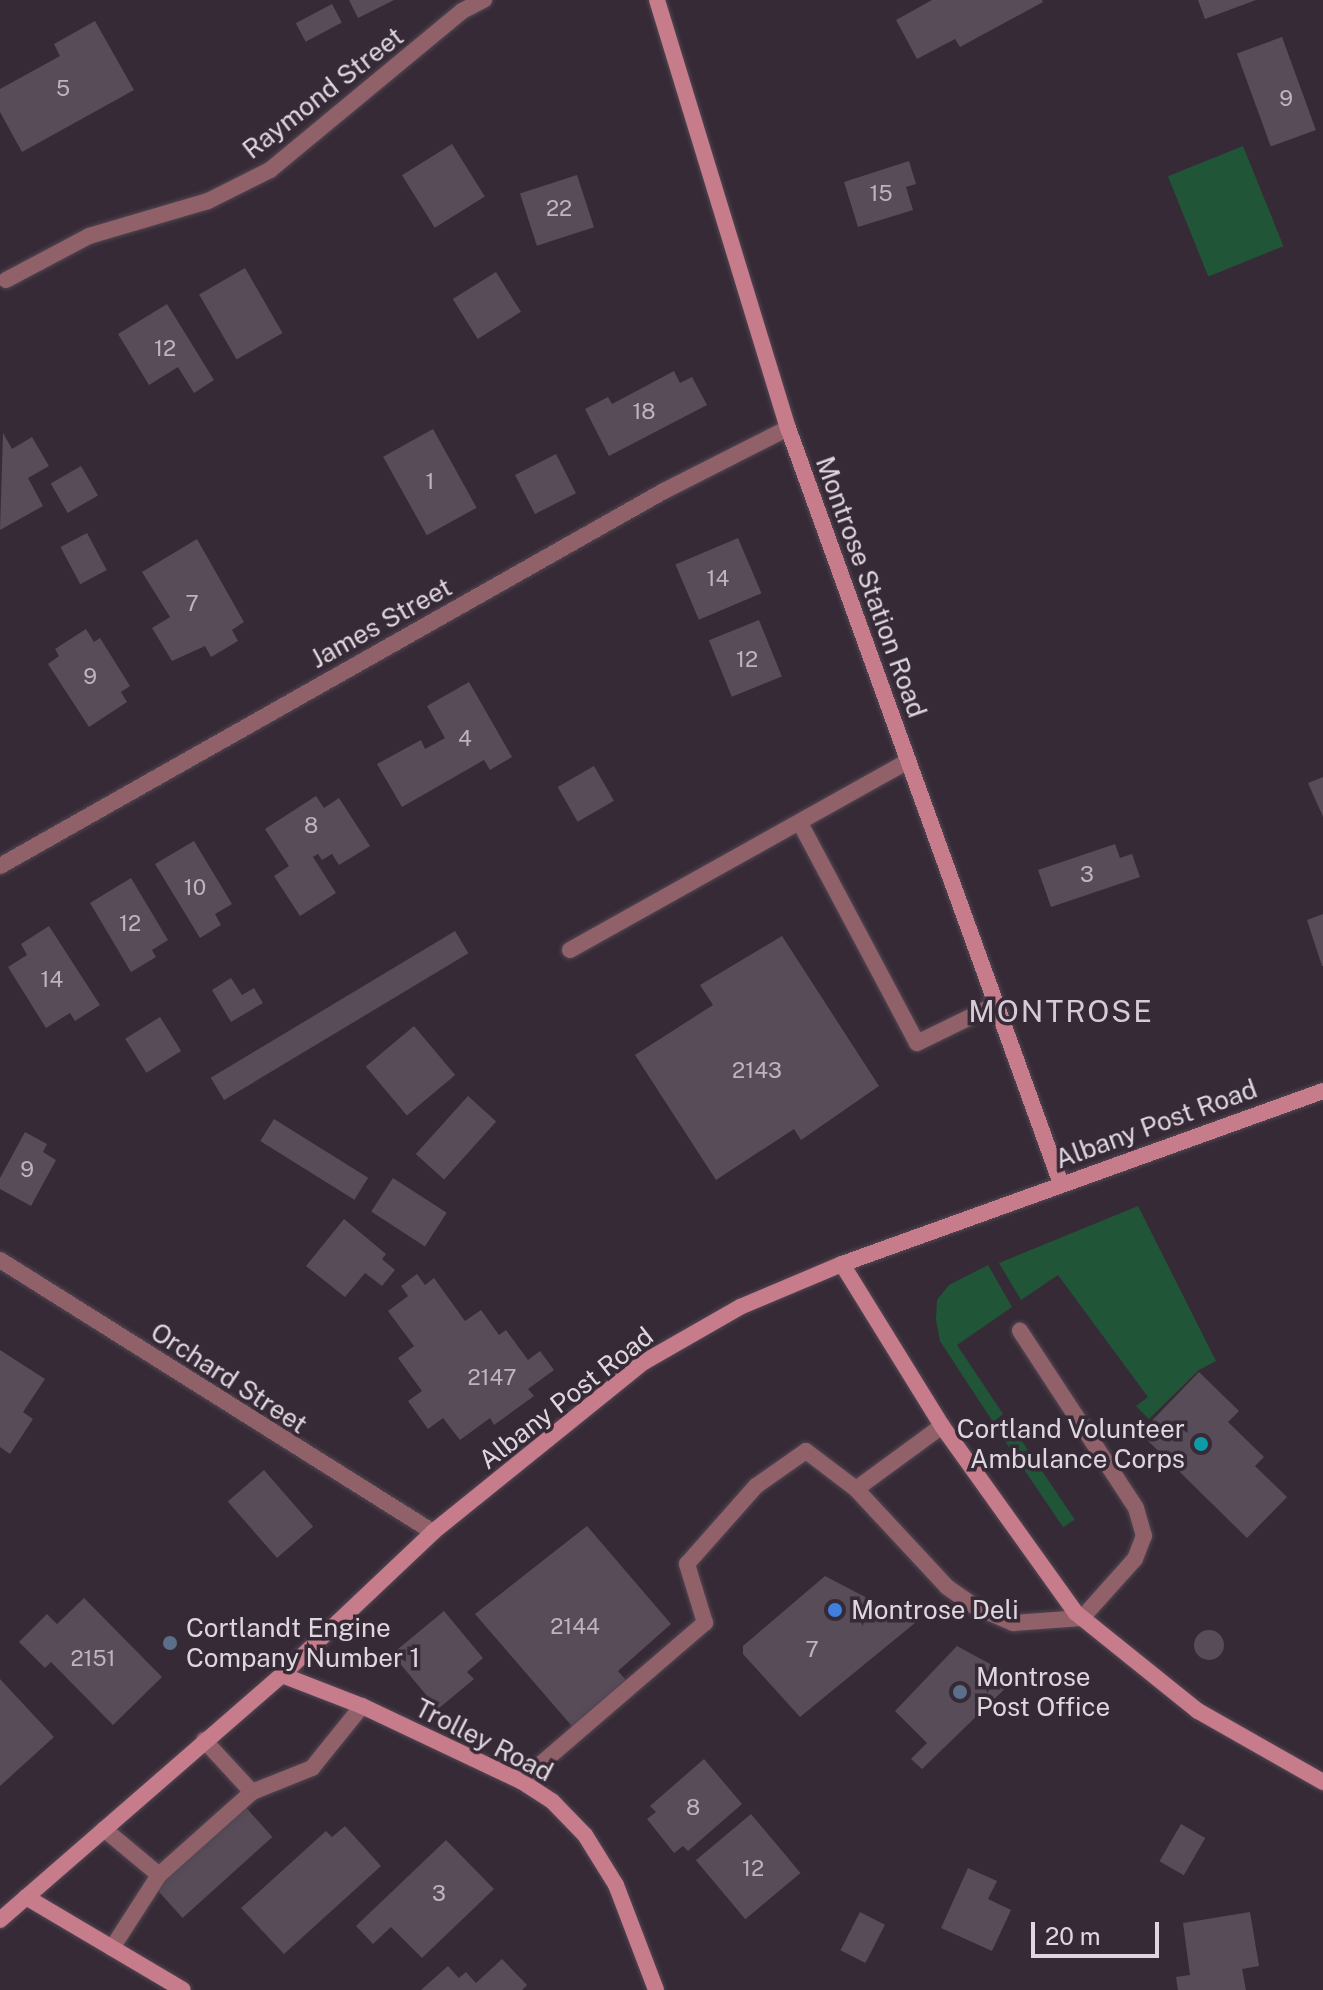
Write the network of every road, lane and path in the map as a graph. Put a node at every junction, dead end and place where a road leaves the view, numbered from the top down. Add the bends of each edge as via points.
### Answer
1 (484, 0) edge
2 (657, 0) edge
3 (3, 282) edge
4 (788, 428) junction
5 (908, 761) junction
6 (800, 823) junction
7 (0, 866) edge
8 (570, 950) dead end
9 (997, 1004) junction
10 (1323, 1091) edge
11 (1061, 1184) junction
12 (0, 1260) edge
13 (842, 1264) junction
14 (1020, 1331) dead end
15 (942, 1426) junction
16 (856, 1489) junction
17 (433, 1532) junction
18 (1082, 1618) junction
19 (282, 1675) junction
20 (362, 1706) junction
21 (204, 1740) junction
22 (521, 1781) junction
23 (1323, 1782) edge
24 (252, 1792) junction
25 (104, 1829) junction
26 (159, 1875) junction
27 (26, 1897) junction
28 (0, 1920) edge
29 (112, 1948) junction
30 (183, 1990) edge
31 (656, 1990) edge

1 - 3 street, Raymond Street via 462,11 270,170 208,201 89,236
2 - 4 street, Montrose Station Road
4 - 5 street, Montrose Station Road
4 - 7 street, James Street via 664,491
5 - 6 street
5 - 9 street, Montrose Station Road
6 - 8 street
6 - 9 street via 917,1043
9 - 11 street, Montrose Station Road
10 - 11 street, Albany Post Road
11 - 13 street, Albany Post Road
12 - 17 street, Orchard Street
13 - 15 street
13 - 17 street, Albany Post Road via 740,1307 644,1362
14 - 18 street via 1136,1508 1144,1536 1135,1559
15 - 16 street
15 - 18 street
16 - 18 street via 947,1587 974,1606 1013,1623
16 - 22 street via 806,1451 756,1486 687,1564 705,1623
17 - 19 street, Albany Post Road
18 - 23 street via 1198,1711
19 - 20 street, Trolley Road
19 - 21 street, Albany Post Road
20 - 22 street, Trolley Road
20 - 24 street via 312,1768
21 - 24 street
21 - 25 street, Albany Post Road
22 - 31 street, Trolley Road via 552,1801 585,1835 616,1885
24 - 26 street
25 - 26 street
25 - 27 street, Albany Post Road
26 - 29 street
27 - 28 street, Albany Post Road
27 - 29 street
29 - 30 street

